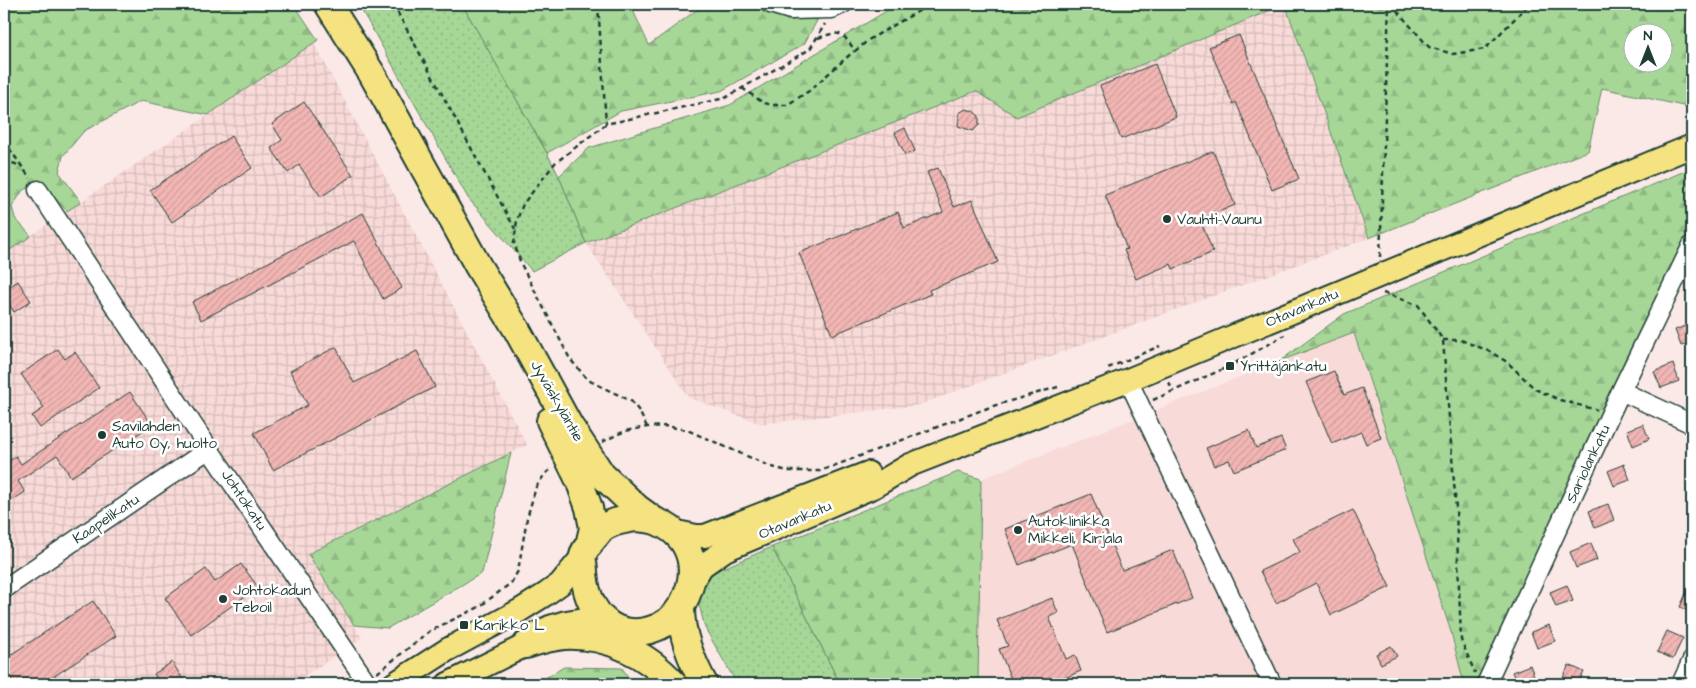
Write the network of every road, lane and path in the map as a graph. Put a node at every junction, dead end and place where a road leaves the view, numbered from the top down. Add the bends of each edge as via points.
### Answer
1 (328, 4) edge
2 (393, 4) edge
3 (598, 4) edge
4 (770, 4) edge
5 (931, 4) edge
6 (1390, 4) edge
7 (1529, 4) edge
8 (838, 7) edge
9 (816, 39) junction
10 (854, 50) junction
11 (742, 88) junction
12 (606, 124) junction
13 (4, 141) edge
14 (1692, 146) edge
15 (4, 160) edge
16 (21, 166) junction
17 (38, 190) joint
18 (516, 230) junction
19 (1692, 245) edge
20 (1389, 253) dead end
21 (478, 266) junction
22 (1377, 290) dead end
23 (1443, 340) junction
24 (1164, 344) dead end
25 (1101, 370) dead end
26 (1128, 380) junction
27 (1065, 385) dead end
28 (1621, 391) junction
29 (1611, 414) junction
30 (1692, 424) edge
31 (647, 427) junction
32 (600, 442) dead end
33 (209, 449) junction
34 (559, 464) dead end
35 (910, 465) junction
36 (664, 526) junction
37 (586, 550) junction
38 (4, 589) edge
39 (686, 597) junction
40 (602, 619) junction
41 (629, 632) junction
42 (526, 645) junction
43 (1692, 660) edge
44 (1482, 681) edge
45 (367, 682) edge
46 (394, 684) edge
47 (448, 684) edge
48 (674, 684) edge
49 (685, 684) edge
50 (704, 684) edge
51 (1272, 684) edge
52 (1681, 684) edge

1 - 21 highway, Jyväskyläntie via 372,74
2 - 18 path
3 - 12 path
4 - 8 street via 790,10
5 - 10 path
6 - 7 path via 1429,47 1453,54 1485,49
6 - 20 path via 1380,257
8 - 9 path
9 - 10 path via 836,33 845,36
9 - 11 path via 810,49
10 - 11 path via 809,91 787,105 762,102
11 - 12 path via 725,98
12 - 18 path via 555,163 523,204
13 - 16 path
14 - 26 main road, Otavankatu
15 - 16 path
16 - 17 path
17 - 33 street, Johtokatu
18 - 31 path via 514,243 521,264 570,359 588,380 631,401
19 - 28 street, Sariolankatu
21 - 36 highway, Jyväskyläntie via 569,425 602,475 638,508
21 - 37 highway, Jyväskyläntie via 579,480 592,518 593,528
22 - 23 path via 1418,305
23 - 29 path via 1461,340 1489,351 1507,362 1535,389 1560,400
23 - 44 path via 1456,508 1461,640
24 - 25 path
26 - 35 main road, Otavankatu
26 - 51 street
27 - 31 path via 993,406 820,470 772,467 687,430
28 - 29 street, Sariolankatu
28 - 30 street
29 - 44 street, Sariolankatu
31 - 32 path via 625,431
33 - 38 street, Kaapelikatu
33 - 45 street, Johtokatu
34 - 45 path via 536,486 518,571 510,583 479,607 430,631
35 - 36 main road, Otavankatu via 879,469 705,536
35 - 39 main road, Otavankatu via 873,486 725,550 702,566
36 - 37 highway via 635,518 616,522 602,529
36 - 39 highway via 684,543 689,556 692,568
37 - 40 highway via 585,586 590,602
37 - 46 main road via 560,584 546,594
39 - 41 highway via 673,618 660,627
39 - 50 highway via 681,624
40 - 41 highway
40 - 42 main road via 566,622 538,633
41 - 49 highway via 670,665
42 - 47 main road
42 - 48 highway via 562,636 597,639 642,656
43 - 52 street

